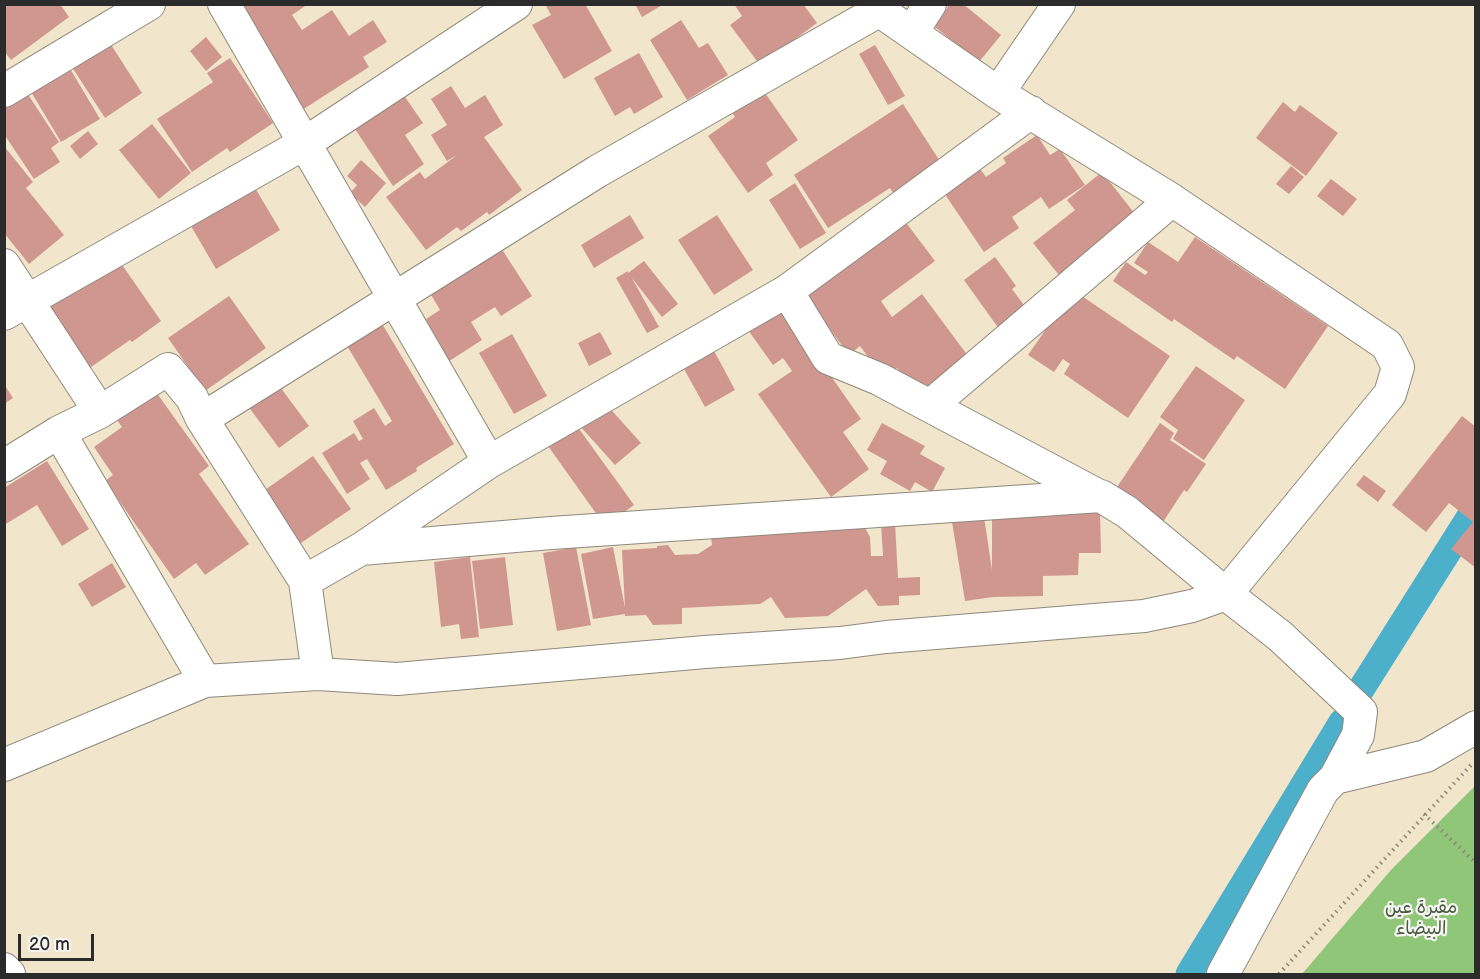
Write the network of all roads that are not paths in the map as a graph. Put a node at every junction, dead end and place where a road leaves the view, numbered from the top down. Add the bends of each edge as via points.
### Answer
1 (149, 4) edge
2 (224, 4) edge
3 (516, 4) edge
4 (930, 4) edge
5 (1059, 4) edge
6 (875, 8) edge
7 (912, 32) junction
8 (4, 91) edge
9 (998, 93) junction
10 (1031, 112) junction
11 (305, 144) junction
12 (1172, 200) junction
13 (4, 265) edge
14 (787, 291) junction
15 (395, 297) junction
16 (16, 307) edge
17 (930, 406) junction
18 (100, 412) junction
19 (202, 419) junction
20 (59, 432) junction
21 (489, 462) junction
22 (4, 466) edge
23 (1101, 496) junction
24 (361, 549) junction
25 (305, 581) junction
26 (1226, 594) junction
27 (318, 674) junction
28 (205, 681) junction
29 (1476, 727) edge
30 (4, 765) edge
31 (1335, 778) junction
32 (4, 969) edge
33 (9, 975) edge
34 (1223, 975) edge

1 - 8 street
2 - 11 street
3 - 11 street
4 - 7 street
5 - 9 street
6 - 7 street
6 - 15 street via 598,171
7 - 9 street
9 - 10 street
10 - 12 street
10 - 14 street
11 - 15 street
11 - 16 street
12 - 17 street
12 - 26 street via 1387,345 1398,367 1390,394
13 - 16 street
14 - 17 street via 828,358
14 - 21 street
15 - 19 street
15 - 21 street
16 - 18 street
17 - 23 street
18 - 19 street via 168,369 192,398
18 - 20 street
19 - 25 street
20 - 22 street
20 - 28 street
21 - 24 street
23 - 24 street
23 - 26 street via 1127,512
24 - 25 street
25 - 27 street
26 - 27 street via 1144,616 840,643 408,678
26 - 31 street via 1280,636 1361,712 1358,735
27 - 28 street
28 - 30 street
29 - 31 street via 1426,756
31 - 34 street via 1323,790
32 - 33 street

